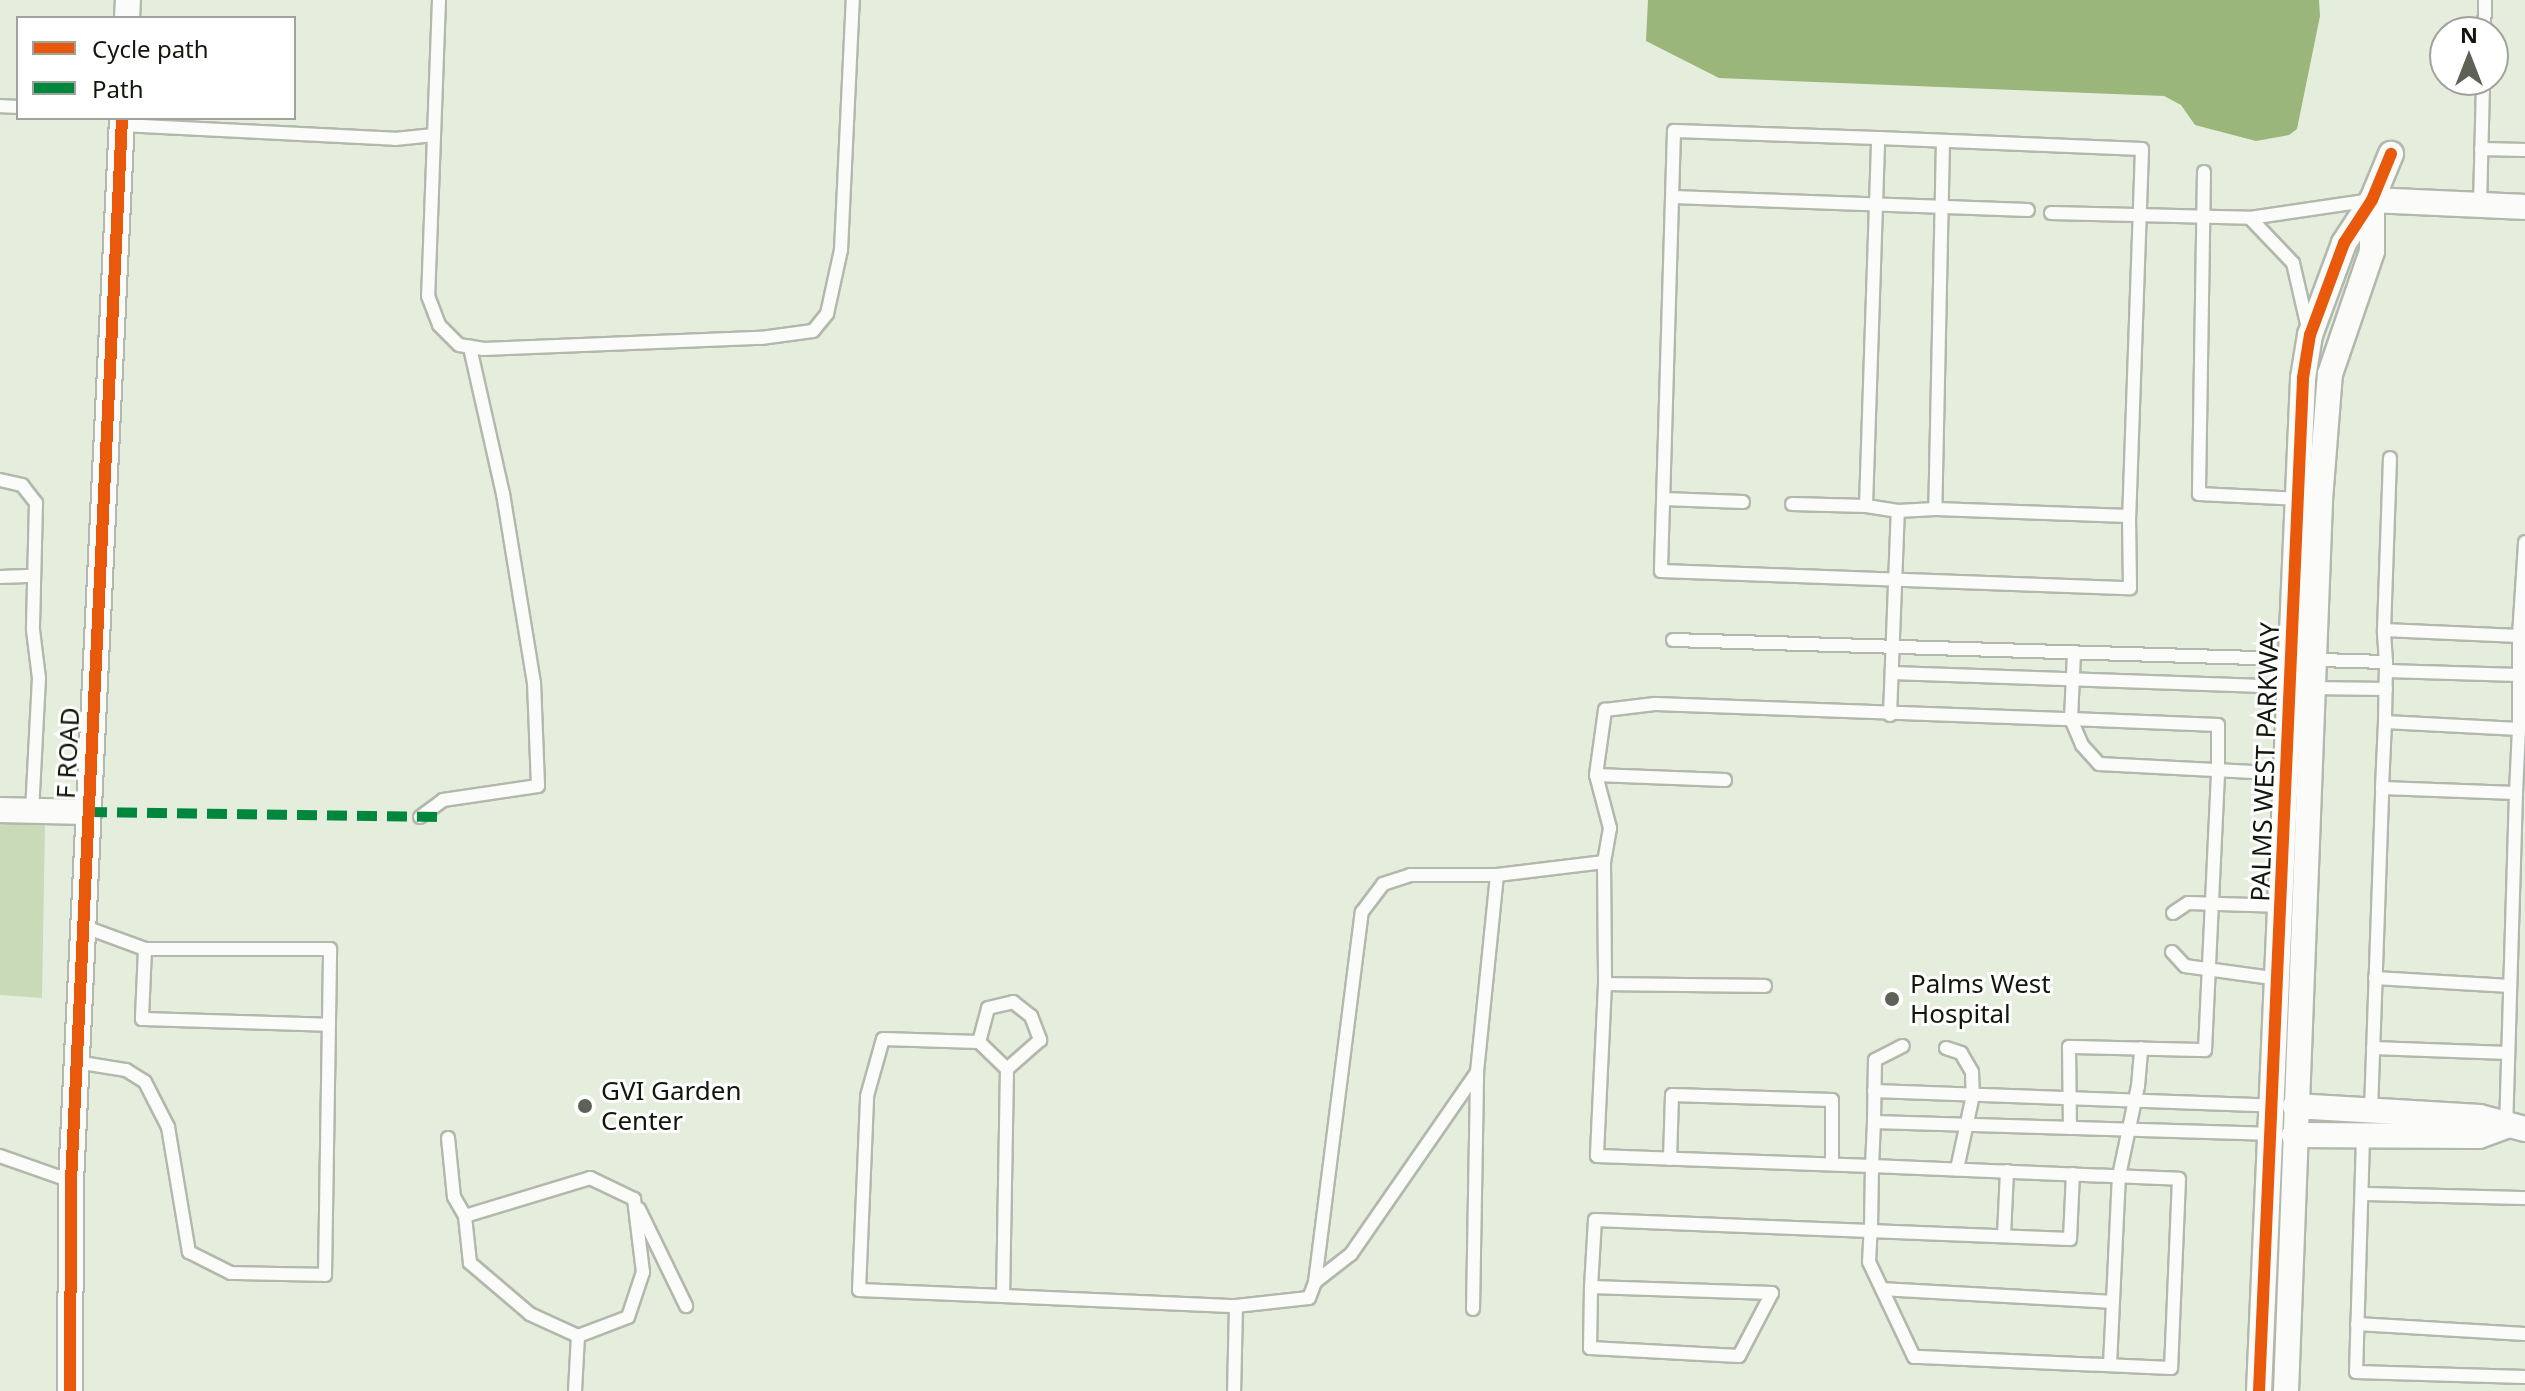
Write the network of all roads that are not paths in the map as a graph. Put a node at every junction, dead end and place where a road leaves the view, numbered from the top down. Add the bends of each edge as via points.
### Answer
1 (439, 0) edge
2 (853, 0) edge
3 (2483, 96) edge
4 (122, 122) edge
5 (434, 135) junction
6 (1878, 138) junction
7 (1943, 141) junction
8 (2481, 149) junction
9 (2525, 150) edge
10 (2391, 154) dead end
11 (2204, 172) dead end
12 (1673, 197) junction
13 (2372, 200) junction
14 (1877, 204) junction
15 (1940, 206) junction
16 (2480, 206) junction
17 (2525, 207) edge
18 (2028, 210) dead end
19 (2141, 212) junction
20 (2051, 213) dead end
21 (2204, 215) junction
22 (2250, 218) junction
23 (2310, 335) junction
24 (470, 347) junction
25 (2390, 458) dead end
26 (0, 480) edge
27 (1664, 499) junction
28 (2309, 499) junction
29 (1743, 502) dead end
30 (1792, 504) dead end
31 (1866, 506) junction
32 (1935, 509) junction
33 (1898, 511) junction
34 (2129, 516) junction
35 (2525, 542) edge
36 (34, 576) junction
37 (0, 577) edge
38 (1895, 578) junction
39 (2384, 630) junction
40 (2519, 636) junction
41 (1673, 640) dead end
42 (1893, 647) junction
43 (2074, 652) junction
44 (2303, 660) junction
45 (2386, 667) junction
46 (1892, 673) junction
47 (2519, 675) junction
48 (2074, 680) junction
49 (2301, 688) junction
50 (2386, 689) junction
51 (1890, 715) junction
52 (2071, 719) junction
53 (2385, 722) junction
54 (2519, 729) junction
55 (2218, 771) junction
56 (2287, 774) junction
57 (1596, 775) junction
58 (1725, 780) dead end
59 (2382, 788) junction
60 (2516, 793) junction
61 (0, 810) edge
62 (32, 810) junction
63 (87, 812) junction
64 (420, 817) dead end
65 (1604, 862) junction
66 (1497, 875) junction
67 (2212, 903) junction
68 (2292, 906) junction
69 (2173, 913) dead end
70 (82, 926) junction
71 (145, 949) junction
72 (2172, 952) dead end
73 (2208, 970) junction
74 (2375, 978) junction
75 (2279, 979) junction
76 (1605, 984) junction
77 (1765, 986) dead end
78 (2510, 986) junction
79 (329, 1025) junction
80 (979, 1042) junction
81 (1903, 1046) dead end
82 (1946, 1048) dead end
83 (2141, 1048) junction
84 (2373, 1048) junction
85 (2508, 1053) junction
86 (76, 1062) junction
87 (1007, 1069) junction
88 (1477, 1072) junction
89 (1874, 1091) junction
90 (1973, 1095) junction
91 (2067, 1098) junction
92 (2132, 1100) junction
93 (2285, 1106) junction
94 (2371, 1111) junction
95 (1874, 1122) junction
96 (1968, 1124) junction
97 (2070, 1128) junction
98 (2515, 1128) edge
99 (2125, 1130) junction
100 (2284, 1135) junction
101 (448, 1138) dead end
102 (2363, 1138) junction
103 (0, 1156) edge
104 (1670, 1159) junction
105 (1832, 1164) junction
106 (1872, 1166) junction
107 (1957, 1169) junction
108 (2007, 1171) junction
109 (2073, 1174) junction
110 (2119, 1176) junction
111 (71, 1181) junction
112 (2362, 1194) junction
113 (2525, 1198) edge
114 (634, 1199) junction
115 (465, 1216) junction
116 (1871, 1228) junction
117 (2004, 1235) junction
118 (1315, 1282) junction
119 (1591, 1287) junction
120 (1882, 1289) junction
121 (1003, 1296) junction
122 (2113, 1302) junction
123 (686, 1306) dead end
124 (1236, 1306) junction
125 (1473, 1309) dead end
126 (2357, 1324) junction
127 (2525, 1334) edge
128 (578, 1336) junction
129 (2110, 1365) junction
130 (2525, 1377) edge
131 (70, 1391) edge
132 (575, 1391) edge
133 (1234, 1391) edge
134 (2259, 1391) edge
135 (2286, 1391) edge

1 - 5 lane
2 - 24 lane via 841,250 827,314 813,331 761,338
3 - 8 lane
4 - 5 lane via 395,139
4 - 63 street, F ROAD
5 - 24 lane via 428,296 439,325 459,345
6 - 7 lane
6 - 12 lane via 1674,131
6 - 14 lane
7 - 15 lane
7 - 19 lane via 2142,149
8 - 9 lane
8 - 16 lane
10 - 13 street, PALMS WEST PARKWAY
11 - 21 lane
12 - 14 lane
12 - 27 lane
13 - 16 street
13 - 22 lane
13 - 23 street, PALMS WEST PARKWAY via 2344,243
13 - 28 street, PALMS WEST PARKWAY via 2372,251 2330,374
14 - 15 lane
14 - 31 lane
15 - 18 lane
15 - 32 lane
16 - 17 street
19 - 20 lane
19 - 21 lane
19 - 34 lane
21 - 22 lane
21 - 28 lane via 2199,494
22 - 23 lane via 2293,263
23 - 28 street, PALMS WEST PARKWAY
24 - 64 lane via 503,494 534,683 538,786 443,800
25 - 39 lane
26 - 36 lane via 22,485 36,503
27 - 29 lane
27 - 38 lane via 1661,571
28 - 44 street, PALMS WEST PARKWAY
30 - 31 lane
31 - 33 lane
32 - 33 lane
32 - 34 lane
33 - 38 lane
34 - 38 lane via 2130,588
35 - 40 lane
36 - 37 lane
36 - 62 lane via 39,678
38 - 42 lane
39 - 40 lane
39 - 45 lane
40 - 47 lane
41 - 42 lane
42 - 43 lane
42 - 46 lane
43 - 44 lane
43 - 48 lane
44 - 45 lane
44 - 49 street, PALMS WEST PARKWAY
45 - 47 lane
45 - 50 lane
46 - 48 lane
46 - 51 lane
47 - 54 lane
48 - 49 lane
48 - 52 lane
49 - 50 lane
49 - 56 street, PALMS WEST PARKWAY
49 - 68 street, PALMS WEST PARKWAY
50 - 53 lane
51 - 52 lane
51 - 57 lane via 1655,704 1605,710
52 - 55 lane via 2082,745 2099,764
52 - 55 lane via 2218,725
53 - 54 lane
53 - 59 lane
54 - 60 lane
55 - 56 lane
55 - 67 lane
56 - 68 street, PALMS WEST PARKWAY
57 - 58 lane
57 - 65 lane via 1610,828
59 - 60 lane
59 - 74 lane
60 - 78 lane
61 - 62 street
62 - 63 street
63 - 70 street, F ROAD
65 - 66 lane
65 - 76 lane
66 - 88 lane
66 - 118 lane via 1410,875 1383,884 1362,912
67 - 68 lane
67 - 69 lane via 2188,903
67 - 73 lane
68 - 75 street, PALMS WEST PARKWAY
68 - 93 street, PALMS WEST PARKWAY
70 - 71 lane
70 - 86 street, F ROAD
71 - 79 lane via 142,1019
71 - 79 lane via 330,949
72 - 73 lane via 2185,966
73 - 75 lane
73 - 83 lane via 2205,1050
74 - 78 lane
74 - 84 lane
75 - 93 street, PALMS WEST PARKWAY
76 - 77 lane
76 - 104 lane via 1597,1156
78 - 85 lane
79 - 86 lane via 325,1275 231,1273 189,1252 168,1127 145,1082 126,1070
80 - 87 lane
80 - 87 lane via 988,1008 1013,1002 1031,1016 1040,1040
80 - 121 lane via 883,1039 867,1096 859,1290
81 - 89 lane via 1875,1060
82 - 90 lane via 1968,1062
83 - 91 lane via 2069,1047
83 - 92 lane
84 - 85 lane
84 - 94 lane
85 - 98 lane
86 - 111 street, F ROAD
87 - 121 lane
88 - 118 lane via 1351,1254
88 - 125 lane
89 - 90 lane
89 - 95 lane
90 - 91 lane
90 - 96 lane
91 - 92 lane
91 - 97 lane
92 - 93 lane
92 - 99 lane
93 - 94 street
93 - 100 street, PALMS WEST PARKWAY
94 - 98 street via 2480,1117
95 - 96 lane
95 - 106 lane
96 - 97 lane
96 - 107 lane
97 - 99 lane
98 - 102 street via 2479,1136
99 - 100 lane
99 - 110 lane
100 - 102 street
100 - 134 street, PALMS WEST PARKWAY
100 - 135 street, PALMS WEST PARKWAY
101 - 115 lane via 454,1197
102 - 112 lane
103 - 111 lane
104 - 105 lane
104 - 105 lane via 1672,1095 1832,1100
105 - 106 lane
106 - 107 lane
106 - 116 lane
107 - 108 lane
108 - 109 lane
108 - 117 lane
109 - 110 lane
109 - 117 lane via 2070,1239
110 - 122 lane
110 - 129 lane via 2179,1179 2171,1368
111 - 131 street, F ROAD
112 - 113 lane
112 - 126 lane
114 - 115 lane via 590,1178
114 - 123 lane
114 - 128 lane via 643,1272 628,1317
115 - 128 lane via 470,1263 530,1314
116 - 117 lane
116 - 119 lane via 1595,1220
116 - 120 lane via 1869,1262
118 - 124 lane via 1309,1298
119 - 119 lane via 1606,1287 1772,1293 1739,1356 1590,1348
120 - 122 lane
120 - 129 lane via 1914,1357
121 - 124 lane
122 - 129 lane
124 - 133 lane
126 - 127 lane
126 - 130 lane via 2356,1372
128 - 132 lane

